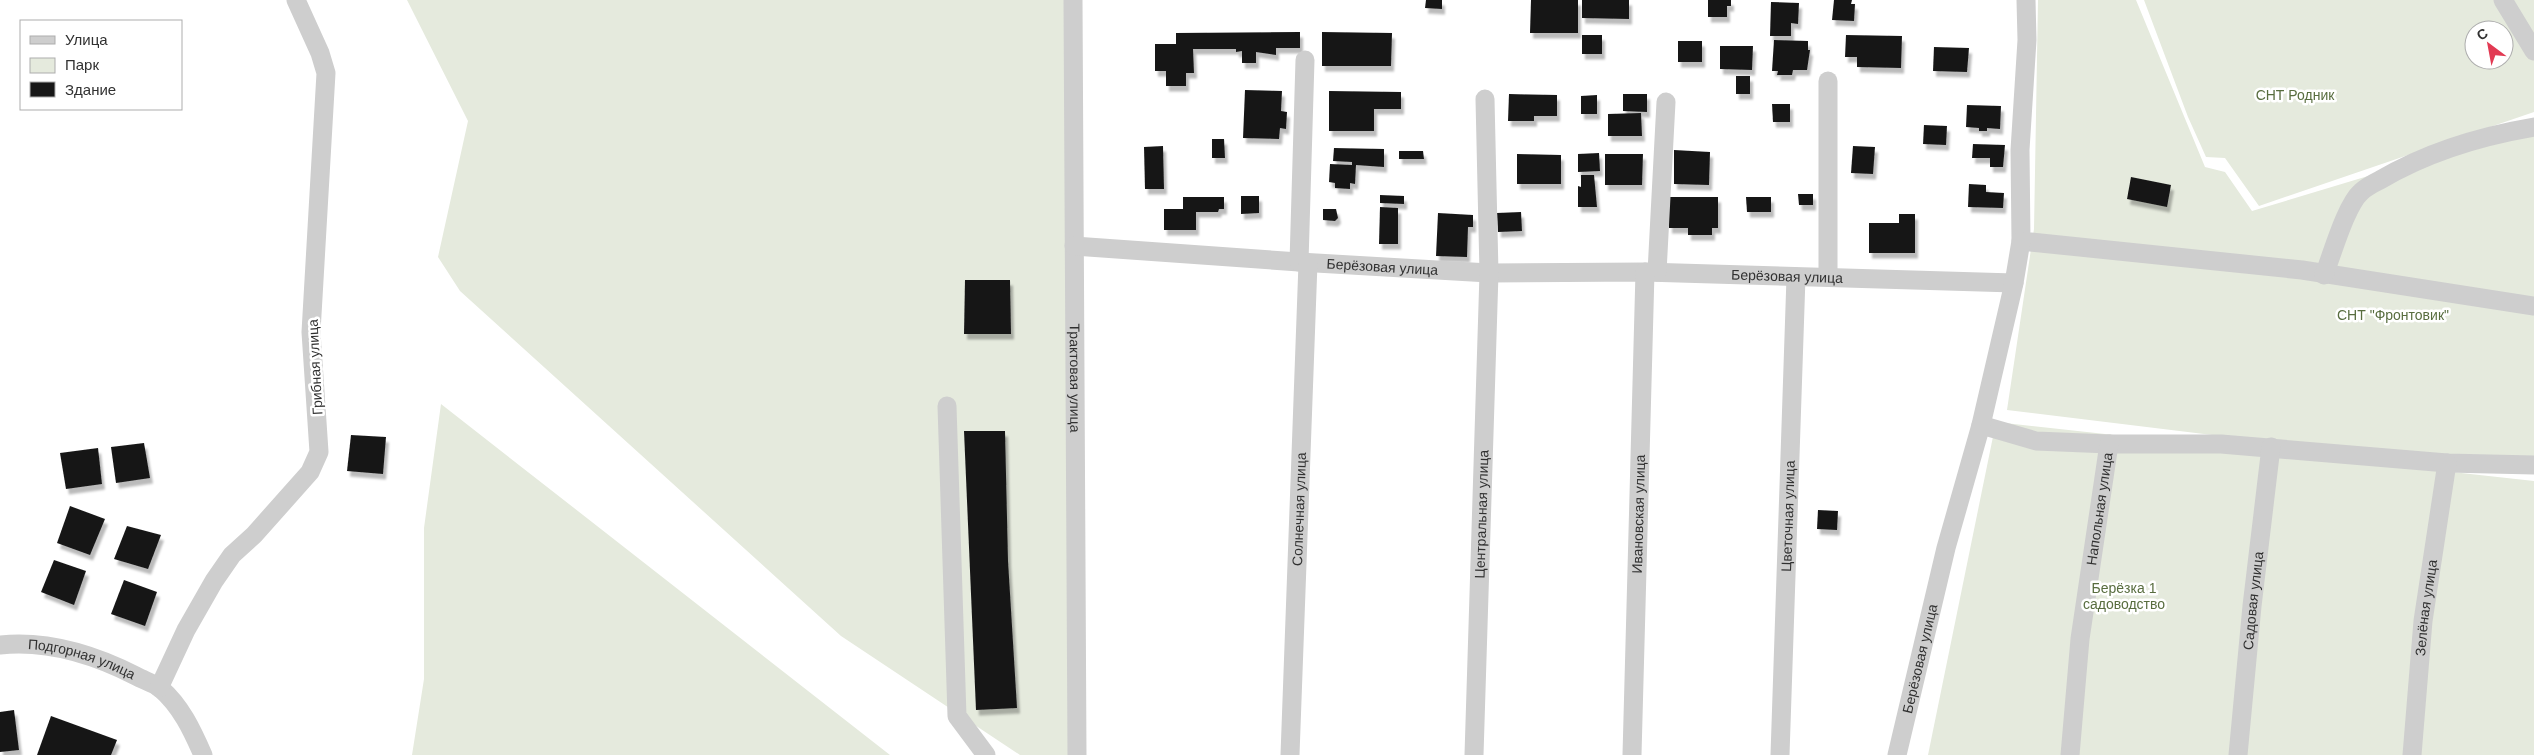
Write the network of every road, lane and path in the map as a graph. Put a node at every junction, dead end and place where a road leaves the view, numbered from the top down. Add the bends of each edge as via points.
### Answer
1 (296, 0) edge
2 (1072, 0) edge
3 (2026, 0) edge
4 (2503, 0) edge
5 (2534, 51) edge
6 (1305, 60) dead end
7 (1828, 81) dead end
8 (1485, 99) dead end
9 (1666, 102) dead end
10 (2534, 127) edge
11 (2021, 241) junction
12 (1074, 246) junction
13 (1304, 263) junction
14 (1651, 272) junction
15 (1490, 273) junction
16 (2324, 275) junction
17 (1796, 277) junction
18 (1828, 277) junction
19 (2014, 283) junction
20 (2534, 306) edge
21 (947, 406) dead end
22 (1981, 425) junction
23 (2109, 444) junction
24 (2271, 447) junction
25 (2447, 463) junction
26 (2534, 465) edge
27 (0, 645) edge
28 (159, 688) junction
29 (203, 755) edge
30 (986, 755) edge
31 (1077, 755) edge
32 (1290, 755) edge
33 (1474, 755) edge
34 (1632, 755) edge
35 (1780, 755) edge
36 (1897, 755) edge
37 (2070, 755) edge
38 (2238, 755) edge
39 (2412, 755) edge

1 - 28 street, Грибная улица via 326,73 311,332 319,452 310,472 232,555 186,630
2 - 12 street, Трактовая улица
3 - 11 street via 2027,40 2020,150
4 - 5 street
6 - 13 street, Солнечная улица
7 - 18 street
8 - 15 street, Центральная улица
9 - 14 street, Ивановская улица
10 - 16 street via 2466,142 2398,169 2361,192 2352,203
11 - 16 street via 2302,270
11 - 19 street
12 - 13 street, Берёзовая улица
12 - 31 street, Трактовая улица
13 - 15 street, Берёзовая улица
13 - 32 street, Солнечная улица
14 - 15 street, Берёзовая улица
14 - 17 street, Берёзовая улица
14 - 34 street, Ивановская улица
15 - 33 street, Центральная улица
16 - 20 street
17 - 18 street, Берёзовая улица
17 - 35 street, Цветочная улица
18 - 19 street, Берёзовая улица
19 - 22 street, Берёзовая улица
21 - 30 street via 957,716
22 - 23 street via 2036,441
22 - 36 street, Берёзовая улица via 1946,548
23 - 24 street
23 - 37 street, Напольная улица via 2080,639
24 - 25 street
24 - 38 street, Садовая улица
25 - 26 street
25 - 39 street, Зелёная улица via 2423,621
27 - 28 street, Подгорная улица via 42,644 78,652 108,661
28 - 29 street, Подгорная улица via 187,718

